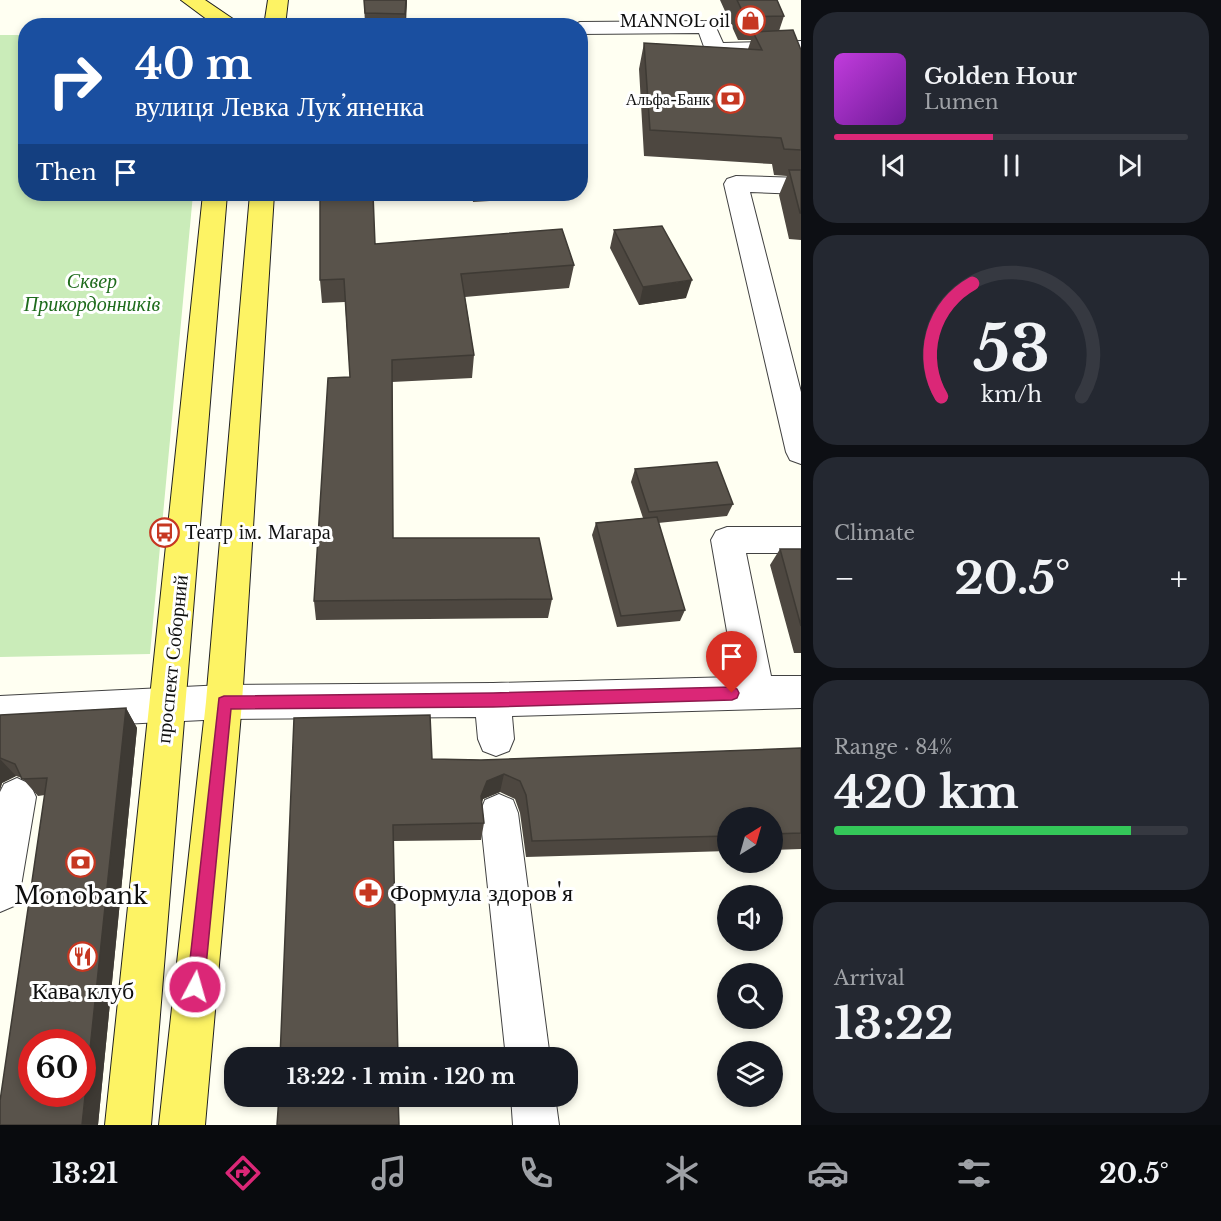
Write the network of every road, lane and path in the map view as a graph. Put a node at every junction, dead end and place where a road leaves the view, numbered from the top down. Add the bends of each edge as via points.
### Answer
1 (191, 0) edge
2 (233, 0) edge
3 (278, 0) edge
4 (218, 18) edge
5 (230, 18) edge
6 (275, 18) edge
7 (588, 28) edge
8 (801, 47) edge
9 (801, 186) edge
10 (214, 201) edge
11 (261, 201) edge
12 (801, 452) edge
13 (801, 540) edge
14 (801, 692) edge
15 (756, 693) junction
16 (493, 700) junction
17 (224, 702) junction
18 (167, 706) junction
19 (21, 719) edge
20 (496, 739) dead end
21 (17, 797) edge
22 (499, 813) edge
23 (0, 892) edge
24 (527, 1047) edge
25 (534, 1107) edge
26 (128, 1125) edge
27 (182, 1125) edge
28 (536, 1125) edge

1 - 4 main road
2 - 5 main road
3 - 6 main road
7 - 8 street via 707,27 715,50
9 - 12 street via 736,184
10 - 18 main road, проспект Соборний via 192,473
11 - 17 main road
13 - 15 street via 727,540
14 - 15 street
15 - 16 street
16 - 17 street
16 - 20 street
17 - 18 street
17 - 27 main road
18 - 19 street
18 - 26 main road, проспект Соборний
21 - 23 street
22 - 24 street
25 - 28 street

